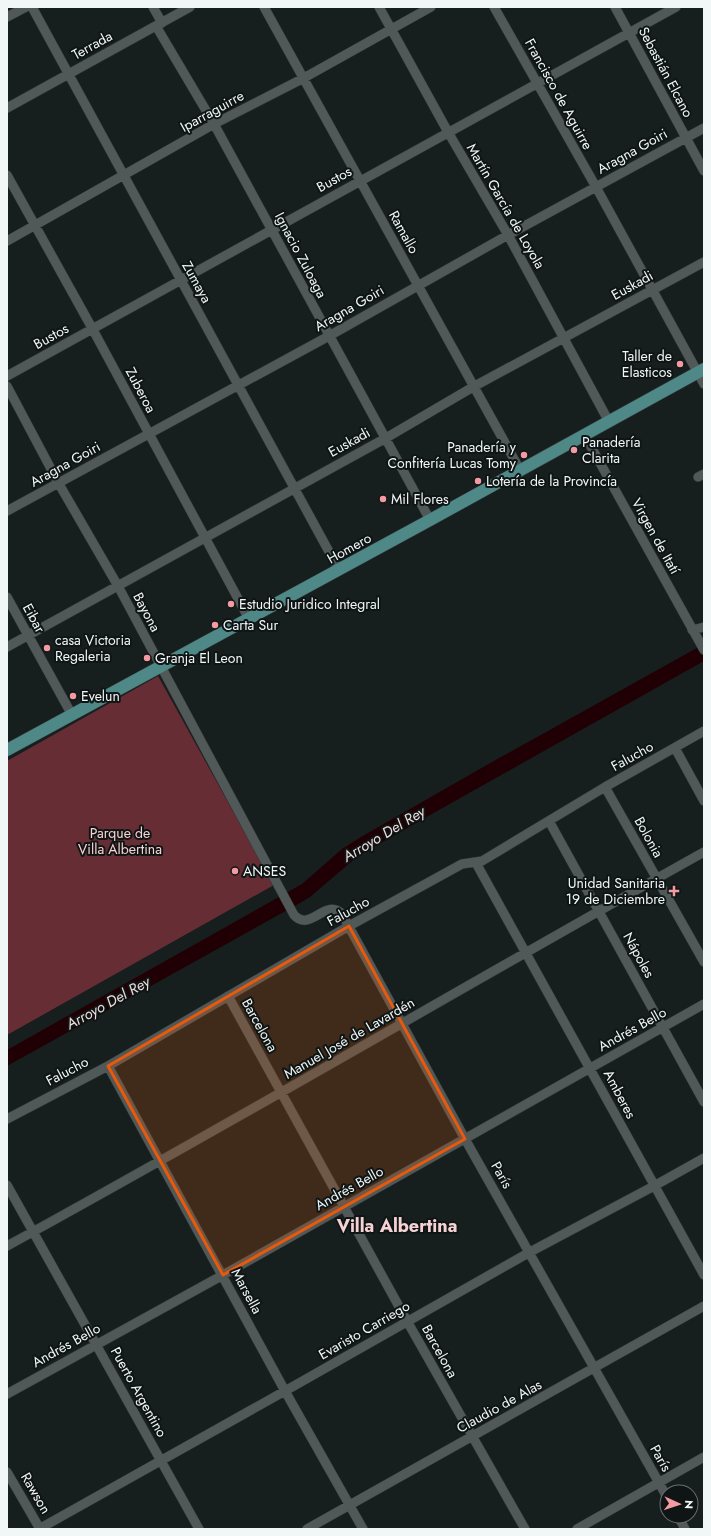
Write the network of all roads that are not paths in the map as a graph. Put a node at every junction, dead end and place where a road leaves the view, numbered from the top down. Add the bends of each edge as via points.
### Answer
1 (26, 7) edge
2 (32, 7) edge
3 (153, 7) edge
4 (190, 7) edge
5 (264, 7) edge
6 (379, 7) edge
7 (431, 7) edge
8 (494, 7) edge
9 (615, 7) edge
10 (676, 7) edge
11 (7, 17) edge
12 (159, 24) junction
13 (391, 29) junction
14 (628, 33) junction
15 (67, 74) junction
16 (302, 78) junction
17 (537, 83) junction
18 (7, 108) edge
19 (214, 124) junction
20 (704, 128) edge
21 (448, 132) junction
22 (685, 138) junction
23 (704, 171) edge
24 (7, 174) edge
25 (124, 176) junction
26 (360, 181) junction
27 (596, 187) junction
28 (35, 225) junction
29 (272, 230) junction
30 (508, 235) junction
31 (7, 241) edge
32 (704, 262) edge
33 (180, 281) junction
34 (418, 285) junction
35 (652, 290) junction
36 (92, 328) junction
37 (329, 336) junction
38 (564, 339) junction
39 (701, 370) edge
40 (7, 376) edge
41 (704, 384) edge
42 (239, 385) junction
43 (7, 386) edge
44 (474, 387) junction
45 (608, 420) junction
46 (149, 434) junction
47 (584, 434) junction
48 (386, 438) junction
49 (520, 470) junction
50 (60, 484) junction
51 (295, 488) junction
52 (7, 511) edge
53 (430, 520) junction
54 (205, 537) junction
55 (339, 570) junction
56 (118, 586) junction
57 (7, 597) edge
58 (249, 619) junction
59 (704, 627) edge
60 (694, 634) junction
61 (28, 635) junction
62 (7, 647) edge
63 (704, 650) edge
64 (160, 668) junction
65 (72, 715) junction
66 (704, 731) edge
67 (675, 748) junction
68 (7, 750) edge
69 (605, 787) junction
70 (704, 801) edge
71 (549, 821) junction
72 (704, 852) edge
73 (476, 863) junction
74 (656, 879) junction
75 (599, 910) junction
76 (294, 915) joint
77 (349, 926) junction
78 (526, 952) junction
79 (704, 962) edge
80 (228, 996) junction
81 (704, 1004) edge
82 (402, 1024) junction
83 (663, 1028) junction
84 (108, 1066) junction
85 (590, 1068) junction
86 (282, 1093) junction
87 (704, 1102) edge
88 (7, 1119) edge
89 (465, 1139) junction
90 (704, 1158) edge
91 (159, 1161) junction
92 (7, 1185) edge
93 (654, 1186) junction
94 (344, 1206) junction
95 (33, 1232) junction
96 (7, 1246) edge
97 (530, 1252) junction
98 (223, 1275) junction
99 (704, 1275) edge
100 (704, 1306) edge
101 (407, 1321) junction
102 (96, 1344) junction
103 (595, 1368) junction
104 (285, 1391) junction
105 (7, 1394) edge
106 (472, 1437) junction
107 (704, 1457) edge
108 (161, 1460) junction
109 (7, 1472) edge
110 (659, 1482) junction
111 (349, 1505) junction
112 (39, 1529) edge
113 (199, 1529) edge
114 (307, 1529) edge
115 (363, 1529) edge
116 (525, 1529) edge
117 (577, 1529) edge

1 - 11 street
2 - 15 street, Zumaya
3 - 12 street, Ignacio Zuloaga
4 - 12 street, Terrada
5 - 16 street, Ramallo
6 - 13 street, Martín García de Loyola
7 - 13 street, Iparraguirre
8 - 17 street, Francisco de Aguirre
9 - 14 street, Sebastián Elcano
10 - 14 street, Bustos
12 - 15 street, Terrada
12 - 19 street, Ignacio Zuloaga
13 - 16 street, Iparraguirre
13 - 21 street, Martín García de Loyola
14 - 17 street, Bustos
14 - 22 street, Sebastián Elcano
15 - 18 street, Terrada
15 - 25 street, Zumaya
16 - 19 street, Iparraguirre
16 - 26 street, Ramallo
17 - 21 street, Bustos
17 - 27 street, Francisco de Aguirre
19 - 25 street, Iparraguirre
19 - 29 street, Ignacio Zuloaga
20 - 22 street, Aragna Goiri
21 - 26 street, Bustos
21 - 30 street, Martín García de Loyola
22 - 23 street, Sebastián Elcano
22 - 27 street, Aragna Goiri
24 - 28 street, Zuberoa
25 - 28 street, Iparraguirre
25 - 33 street, Zumaya
26 - 29 street, Bustos
26 - 34 street, Ramallo
27 - 30 street, Aragna Goiri
27 - 35 street, Francisco de Aguirre
28 - 31 street, Iparraguirre
28 - 36 street, Zuberoa
29 - 33 street, Bustos
29 - 37 street, Ignacio Zuloaga
30 - 34 street, Aragna Goiri
30 - 38 street, Martín García de Loyola
32 - 35 street, Euskadi
33 - 36 street, Bustos
33 - 42 street, Zumaya
34 - 37 street, Aragna Goiri
34 - 44 street, Ramallo
35 - 38 street, Euskadi
35 - 39 street, Francisco de Aguirre
36 - 40 street, Bustos
36 - 46 street, Zuberoa
37 - 42 street, Aragna Goiri
37 - 48 street, Ignacio Zuloaga
38 - 44 street, Euskadi
38 - 45 street, Martín García de Loyola
39 - 41 street, Francisco de Aguirre
39 - 45 main road, Homero
42 - 46 street, Aragna Goiri
42 - 51 street, Zumaya
43 - 50 street, Bayona
44 - 48 street, Euskadi
44 - 49 street, Ramallo
45 - 47 main road, Homero
46 - 50 street, Aragna Goiri
46 - 54 street, Zuberoa
47 - 49 main road, Homero
47 - 60 street, Virgen de Itatí
48 - 51 street, Euskadi
48 - 53 street, Ignacio Zuloaga
49 - 53 main road, Homero
50 - 52 street, Aragna Goiri
50 - 56 street, Bayona
51 - 54 street, Euskadi
51 - 55 street, Zumaya
53 - 55 main road, Homero
54 - 56 street, Euskadi
54 - 58 street, Zuberoa
55 - 58 main road, Homero
56 - 61 street, Euskadi
56 - 64 street, Bayona
57 - 61 street, Eibar
58 - 64 main road, Homero
59 - 60 street
60 - 63 street, Virgen de Itatí
61 - 62 street, Euskadi
61 - 65 street, Eibar
64 - 65 main road, Homero
64 - 76 street, Bayona
65 - 68 main road, Homero
66 - 67 street, Falucho
67 - 69 street, Falucho
67 - 70 street
69 - 71 street, Falucho
69 - 74 street, Bolonia
71 - 73 street, Falucho
71 - 75 street, Nápoles
72 - 74 street, Manuel José de Lavardén
73 - 77 street, Falucho via 462,864
73 - 78 street, Amberes
74 - 75 street, Manuel José de Lavardén
74 - 79 street, Bolonia
75 - 78 street, Manuel José de Lavardén
75 - 83 street, Nápoles
76 - 77 street, París via 303,921 334,909 342,914
77 - 80 street, Falucho
77 - 82 street, París
78 - 82 street, Manuel José de Lavardén
78 - 85 street, Amberes
80 - 84 street, Falucho
80 - 86 street, Barcelona
81 - 83 street, Andrés Bello
82 - 86 street, Manuel José de Lavardén
82 - 89 street, París
83 - 85 street, Andrés Bello
83 - 87 street, Nápoles
84 - 88 street, Falucho
84 - 91 street, Marsella
85 - 89 street, Andrés Bello
85 - 93 street, Amberes
86 - 91 street, Manuel José de Lavardén
86 - 94 street, Barcelona
89 - 94 street, Andrés Bello
89 - 97 street, París
90 - 93 street, Evaristo Carriego
91 - 95 street, Manuel José de Lavardén
91 - 98 street, Marsella
92 - 95 street, Puerto Argentino
93 - 97 street, Evaristo Carriego
93 - 99 street, Amberes
94 - 98 street, Andrés Bello
94 - 101 street, Barcelona
95 - 96 street, Manuel José de Lavardén
95 - 102 street, Puerto Argentino
97 - 101 street, Evaristo Carriego
97 - 103 street, París
98 - 102 street, Andrés Bello
98 - 104 street, Marsella
100 - 103 street, Claudio de Alas
101 - 104 street, Evaristo Carriego
101 - 106 street, Barcelona
102 - 105 street, Andrés Bello
102 - 108 street, Puerto Argentino
103 - 106 street, Claudio de Alas
103 - 110 street, París
104 - 108 street, Evaristo Carriego
104 - 111 street, Marsella
106 - 111 street, Claudio de Alas
106 - 116 street, Barcelona
107 - 110 street
108 - 112 street, Evaristo Carriego
108 - 113 street, Puerto Argentino
109 - 112 street, Rawson
110 - 117 street
111 - 114 street, Claudio de Alas
111 - 115 street, Marsella

